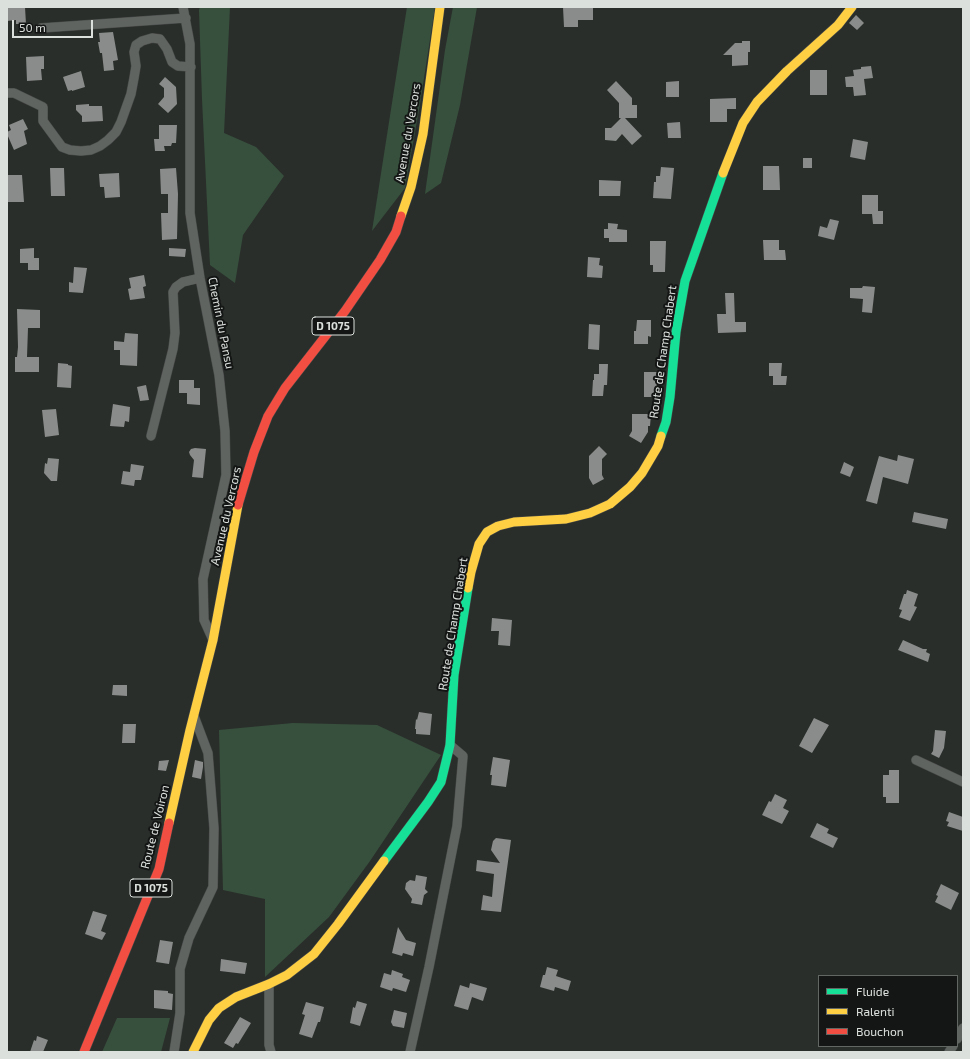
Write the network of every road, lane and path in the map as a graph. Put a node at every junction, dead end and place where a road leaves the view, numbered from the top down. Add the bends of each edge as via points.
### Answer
1 (183, 7) edge
2 (440, 7) edge
3 (852, 7) edge
4 (186, 18) junction
5 (41, 28) dead end
6 (191, 67) junction
7 (7, 93) edge
8 (200, 278) junction
9 (151, 436) dead end
10 (213, 640) junction
11 (194, 716) junction
12 (450, 745) junction
13 (916, 760) dead end
14 (963, 782) edge
15 (269, 984) junction
16 (963, 1028) edge
17 (958, 1037) edge
18 (84, 1052) edge
19 (174, 1052) edge
20 (193, 1052) edge
21 (271, 1052) edge
22 (410, 1052) edge

1 - 4 street, Chemin du Pansu
2 - 10 street, Avenue du Vercors / D 1075 via 423,134 411,187 396,232 372,273 285,388 268,416 239,500
3 - 12 street, Route de Champ Chabert via 838,25 757,102 743,123 685,281 676,332 666,422 658,446 642,473 610,504 590,513 566,519 514,522 498,526 487,532 479,544 471,572 454,675
4 - 5 street
4 - 6 street, Chemin du Pansu
6 - 7 street via 178,66 172,62 160,39 142,41 134,52 136,66 131,94 116,132 100,146 86,151 62,147 43,121 43,107 14,93
6 - 8 street, Chemin du Pansu via 190,213
8 - 9 street via 183,282 173,292 173,349
8 - 10 street, Chemin du Pansu via 219,375 225,431 226,475 203,580 204,620
10 - 11 street, Avenue du Vercors / D 1075
11 - 18 street, Route de Voiron / D 1075 via 159,869
11 - 19 street via 208,753 214,828 213,887 189,938 180,969 180,1014
12 - 15 street, Route de Champ Chabert via 441,782 338,924 314,954 287,975
12 - 22 street via 464,756 457,826
13 - 14 street
15 - 20 street, Route de Champ Chabert via 236,997 219,1008 209,1020
15 - 21 street
16 - 17 street

